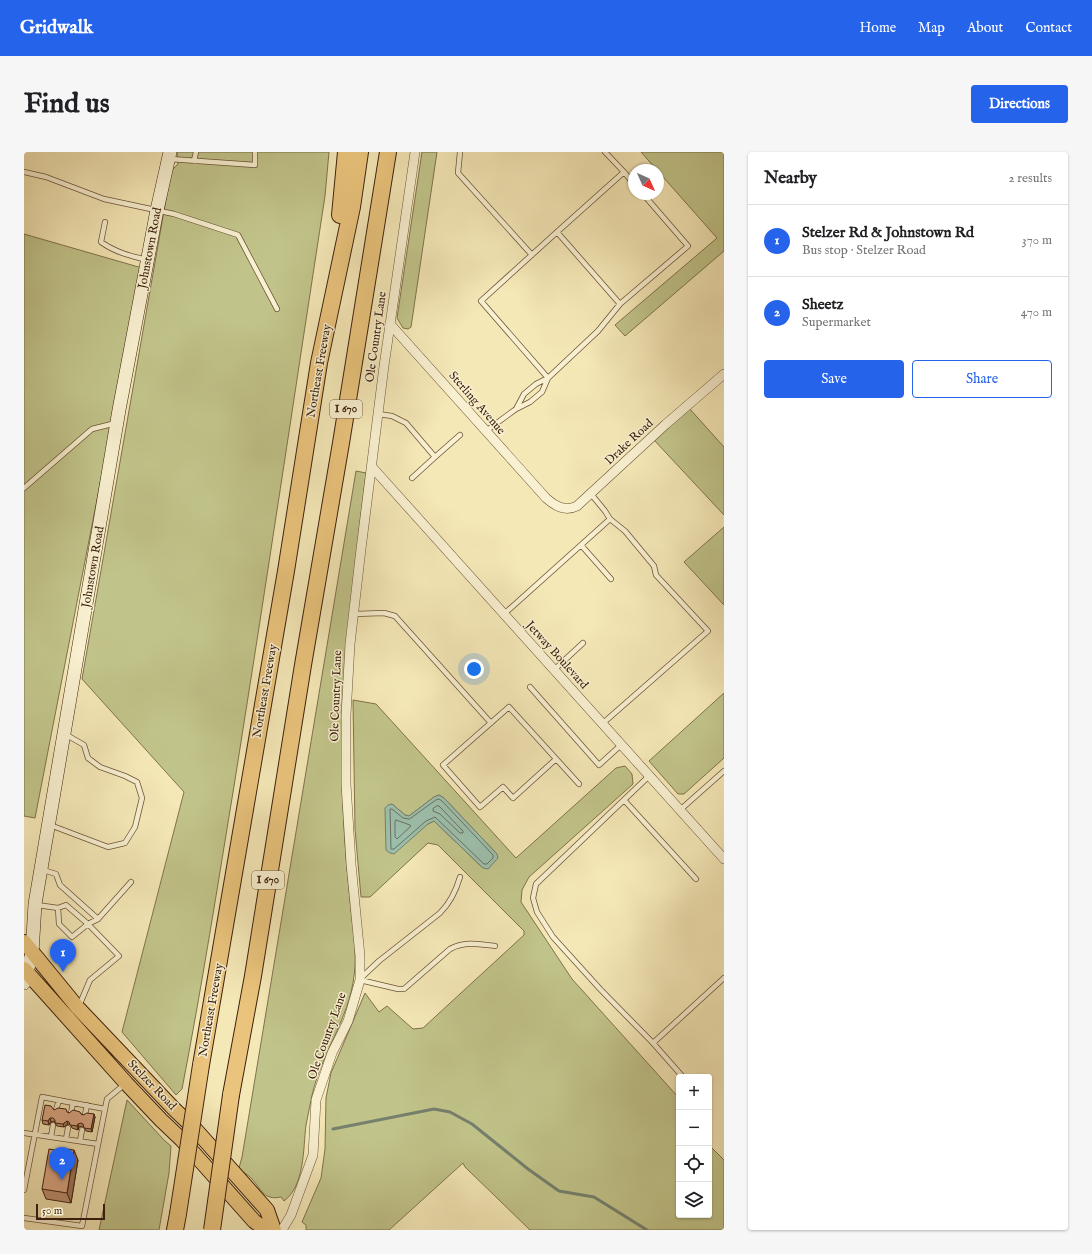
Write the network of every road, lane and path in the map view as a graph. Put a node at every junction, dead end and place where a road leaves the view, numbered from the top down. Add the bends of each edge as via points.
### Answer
1 (196, 152) edge
2 (254, 152) edge
3 (346, 152) edge
4 (360, 152) edge
5 (388, 152) edge
6 (415, 152) edge
7 (460, 152) edge
8 (606, 152) edge
9 (169, 156) edge
10 (194, 161) junction
11 (24, 172) edge
12 (624, 172) junction
13 (628, 177) edge
14 (648, 200) edge
15 (158, 210) junction
16 (104, 222) dead end
17 (557, 232) junction
18 (532, 255) junction
19 (148, 260) junction
20 (620, 304) junction
21 (277, 309) dead end
22 (390, 324) junction
23 (320, 363) junction
24 (724, 374) edge
25 (548, 378) junction
26 (516, 409) junction
27 (378, 414) junction
28 (117, 423) junction
29 (486, 431) junction
30 (460, 435) dead end
31 (436, 457) junction
32 (372, 467) junction
33 (412, 478) dead end
34 (24, 488) edge
35 (591, 494) junction
36 (546, 498) joint
37 (610, 519) junction
38 (581, 545) junction
39 (611, 579) dead end
40 (354, 614) junction
41 (504, 614) junction
42 (583, 643) dead end
43 (554, 670) junction
44 (530, 687) dead end
45 (491, 723) junction
46 (602, 724) junction
47 (64, 734) junction
48 (621, 745) junction
49 (556, 759) junction
50 (724, 772) edge
51 (649, 776) junction
52 (579, 784) dead end
53 (624, 800) junction
54 (680, 810) junction
55 (49, 825) junction
56 (724, 859) edge
57 (41, 870) junction
58 (460, 877) dead end
59 (696, 879) dead end
60 (131, 882) dead end
61 (35, 904) junction
62 (58, 908) junction
63 (98, 919) junction
64 (88, 924) junction
65 (495, 946) dead end
66 (28, 948) edge
67 (25, 974) edge
68 (724, 978) edge
69 (360, 980) junction
70 (78, 1008) junction
71 (653, 1042) junction
72 (681, 1074) edge
73 (126, 1083) junction
74 (59, 1100) junction
75 (73, 1103) junction
76 (87, 1105) junction
77 (105, 1109) junction
78 (56, 1110) edge
79 (71, 1113) edge
80 (85, 1115) edge
81 (53, 1125) edge
82 (68, 1128) dead end
83 (82, 1130) edge
84 (24, 1133) edge
85 (35, 1134) junction
86 (51, 1137) junction
87 (66, 1139) junction
88 (80, 1141) junction
89 (98, 1144) junction
90 (24, 1190) edge
91 (24, 1218) edge
92 (75, 1228) edge
93 (175, 1230) edge
94 (212, 1230) edge
95 (266, 1230) edge
96 (274, 1230) edge
97 (282, 1230) edge

1 - 10 lane
2 - 10 lane via 255,165
3 - 23 highway
4 - 23 highway, Northeast Freeway / I 670 via 352,207
5 - 94 highway, I 670, bridge via 253,976 231,1095
6 - 22 street, Ole Country Lane
7 - 18 lane via 458,173
8 - 12 lane
9 - 10 lane
9 - 15 main road, Johnstown Road
11 - 15 lane via 46,177 104,199
12 - 13 lane
12 - 17 lane
14 - 20 lane via 688,246
15 - 19 main road, Johnstown Road
15 - 21 lane via 238,235
16 - 19 lane via 100,242 125,255
17 - 18 lane
17 - 20 lane
18 - 25 lane via 480,301
19 - 28 main road, Johnstown Road
20 - 25 lane via 598,331
22 - 27 street, Ole Country Lane
22 - 29 street, Sterling Avenue
23 - 93 highway, Northeast Freeway / I 670, bridge
24 - 35 street, Drake Road
25 - 26 lane via 524,394
25 - 26 lane via 542,392
26 - 29 lane
27 - 31 lane via 392,416 406,423
27 - 32 street, Ole Country Lane
28 - 34 lane via 92,429
28 - 47 main road, Johnstown Road
29 - 36 street, Sterling Avenue
30 - 31 lane
31 - 33 lane
32 - 40 street, Ole Country Lane
32 - 41 street, Jetway Boulevard
35 - 36 street, Drake Road via 571,509 555,506
35 - 37 lane
37 - 38 lane
37 - 46 lane via 625,531 654,566 656,575 708,631
38 - 39 lane
38 - 41 lane
40 - 45 lane via 384,613 395,616
40 - 69 street, Ole Country Lane via 346,715 346,784
41 - 43 street, Jetway Boulevard
42 - 43 lane
43 - 46 street, Jetway Boulevard
44 - 48 lane via 599,765
45 - 49 lane via 509,707
45 - 49 lane via 443,765 480,806 503,786 513,798
46 - 48 street, Jetway Boulevard
47 - 55 main road, Johnstown Road
47 - 55 lane via 84,745 88,758 100,767 136,782 142,798 135,827 125,843 108,847
48 - 51 street, Jetway Boulevard
49 - 52 lane
50 - 54 lane
51 - 53 lane
51 - 54 street, Jetway Boulevard
53 - 59 lane
53 - 71 lane via 536,884 533,898 553,937
54 - 56 street, Jetway Boulevard
55 - 57 main road, Johnstown Road
57 - 61 main road, Johnstown Road
57 - 63 lane via 56,874 60,885
58 - 69 lane via 457,890 449,904 379,961
60 - 63 lane
61 - 62 lane
61 - 66 main road, Johnstown Road
62 - 64 lane via 66,905
62 - 64 lane via 59,924 72,937
63 - 64 lane
64 - 70 lane via 119,956 90,980
65 - 69 lane via 473,943 458,945 404,989
66 - 67 main road, Johnstown Road
66 - 70 main road, Stelzer Road
67 - 73 main road, Stelzer Road
68 - 71 lane
69 - 97 street, Ole Country Lane via 348,1021 332,1053 316,1100 313,1155 291,1215
70 - 96 main road, Stelzer Road via 231,1169 267,1210
71 - 72 lane
73 - 77 lane via 107,1099
73 - 95 main road, Stelzer Road via 182,1140 254,1221
74 - 75 lane
74 - 78 lane
74 - 85 lane via 42,1097
75 - 76 lane
75 - 79 lane
76 - 77 lane
76 - 80 lane
77 - 89 lane
81 - 86 lane
82 - 87 lane
83 - 88 lane
84 - 85 lane
85 - 86 lane
85 - 90 lane
86 - 87 lane
87 - 88 lane
88 - 89 lane
89 - 92 lane via 82,1226
91 - 92 lane

